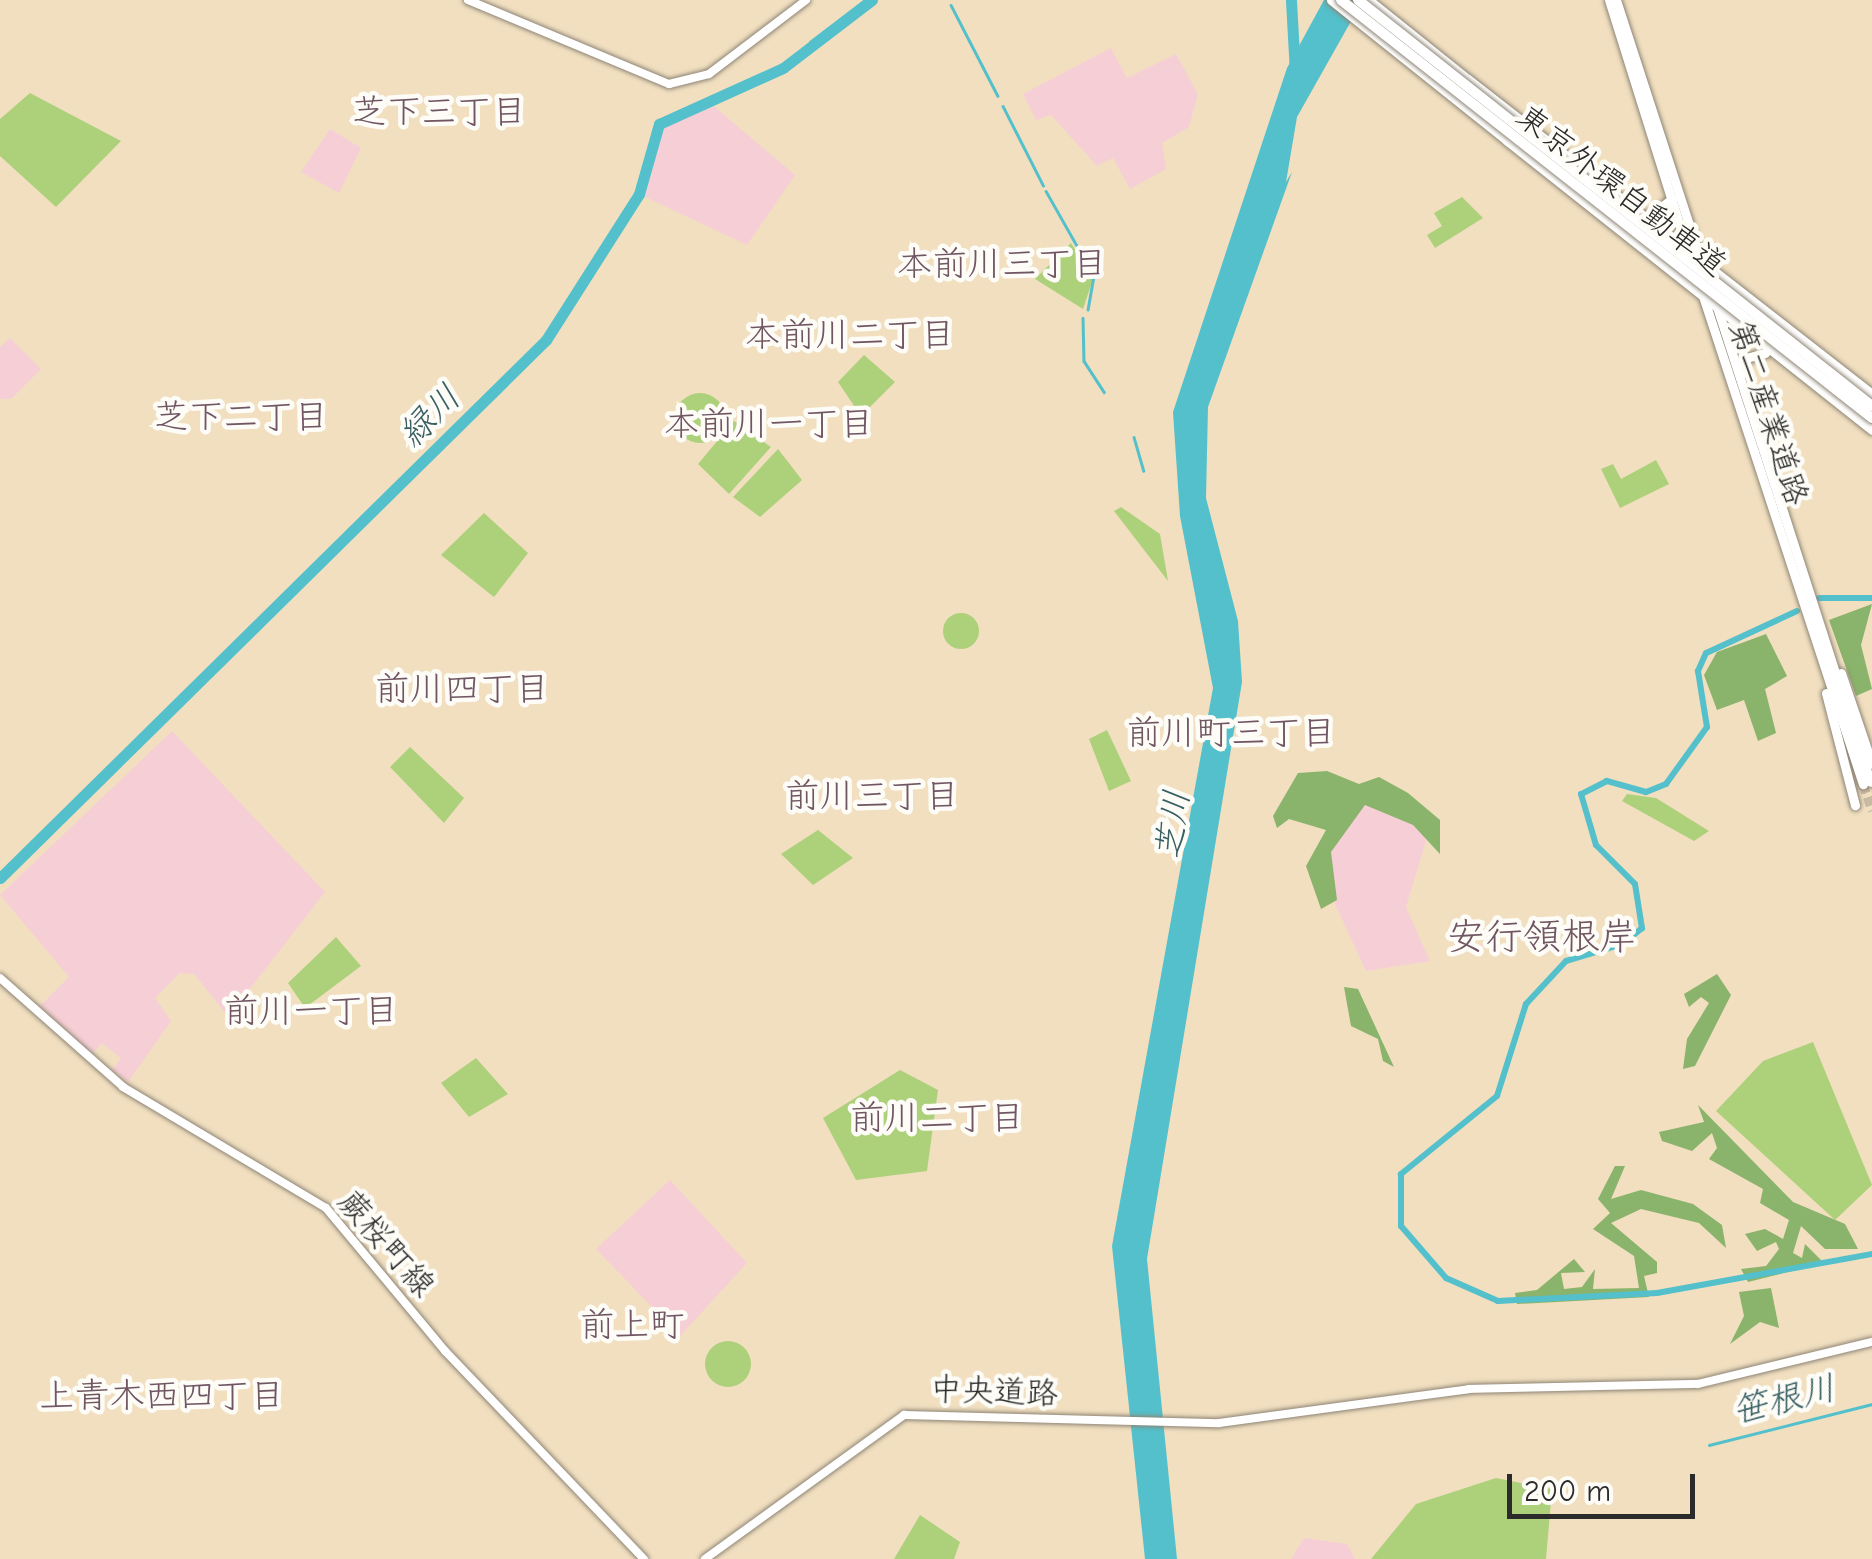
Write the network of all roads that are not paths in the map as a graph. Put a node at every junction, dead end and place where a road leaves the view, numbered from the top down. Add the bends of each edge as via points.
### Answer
1 (468, 0) edge
2 (806, 0) edge
3 (1331, 0) edge
4 (1340, 0) edge
5 (1358, 0) edge
6 (1368, 0) edge
7 (1608, 0) edge
8 (1616, 0) edge
9 (1506, 140) junction
10 (1672, 199) junction
11 (1646, 220) junction
12 (1640, 246) dead end
13 (1688, 250) junction
14 (1701, 260) junction
15 (1751, 306) dead end
16 (1707, 307) junction
17 (1721, 318) junction
18 (1752, 334) dead end
19 (1765, 353) junction
20 (1740, 376) junction
21 (1872, 396) edge
22 (1872, 406) edge
23 (1872, 418) edge
24 (1872, 428) edge
25 (1822, 630) junction
26 (1817, 646) junction
27 (1872, 764) edge
28 (1866, 783) edge
29 (1855, 805) dead end
30 (0, 978) edge
31 (1872, 1342) edge
32 (644, 1559) edge
33 (705, 1559) edge

1 - 2 main road via 669,84 710,74
3 - 9 main road, bridge
4 - 23 highway, 東京外環自動車道, bridge
5 - 22 highway, 東京外環自動車道, bridge
6 - 11 main road, bridge
7 - 10 main road, 第二産業道路
8 - 14 main road, 第二産業道路
9 - 12 main road
9 - 16 main road
10 - 11 main road via 1664,214
10 - 13 main road, 第二産業道路
11 - 13 main road
13 - 14 main road
13 - 16 main road, 第二産業道路
14 - 17 main road, 第二産業道路
14 - 21 main road
15 - 21 main road
16 - 17 main road
16 - 26 main road, 第二産業道路
17 - 19 main road
17 - 20 main road, 第二産業道路
18 - 24 main road
19 - 20 main road via 1746,358
19 - 24 main road
20 - 25 main road, 第二産業道路
25 - 27 main road
25 - 28 main road, 第二産業道路
26 - 28 main road, 第二産業道路
26 - 29 main road
30 - 32 main road, 蕨桜町線 via 124,1087 326,1208 444,1351
31 - 33 main road, 中央道路 via 1698,1384 1469,1389 1209,1423 898,1416

